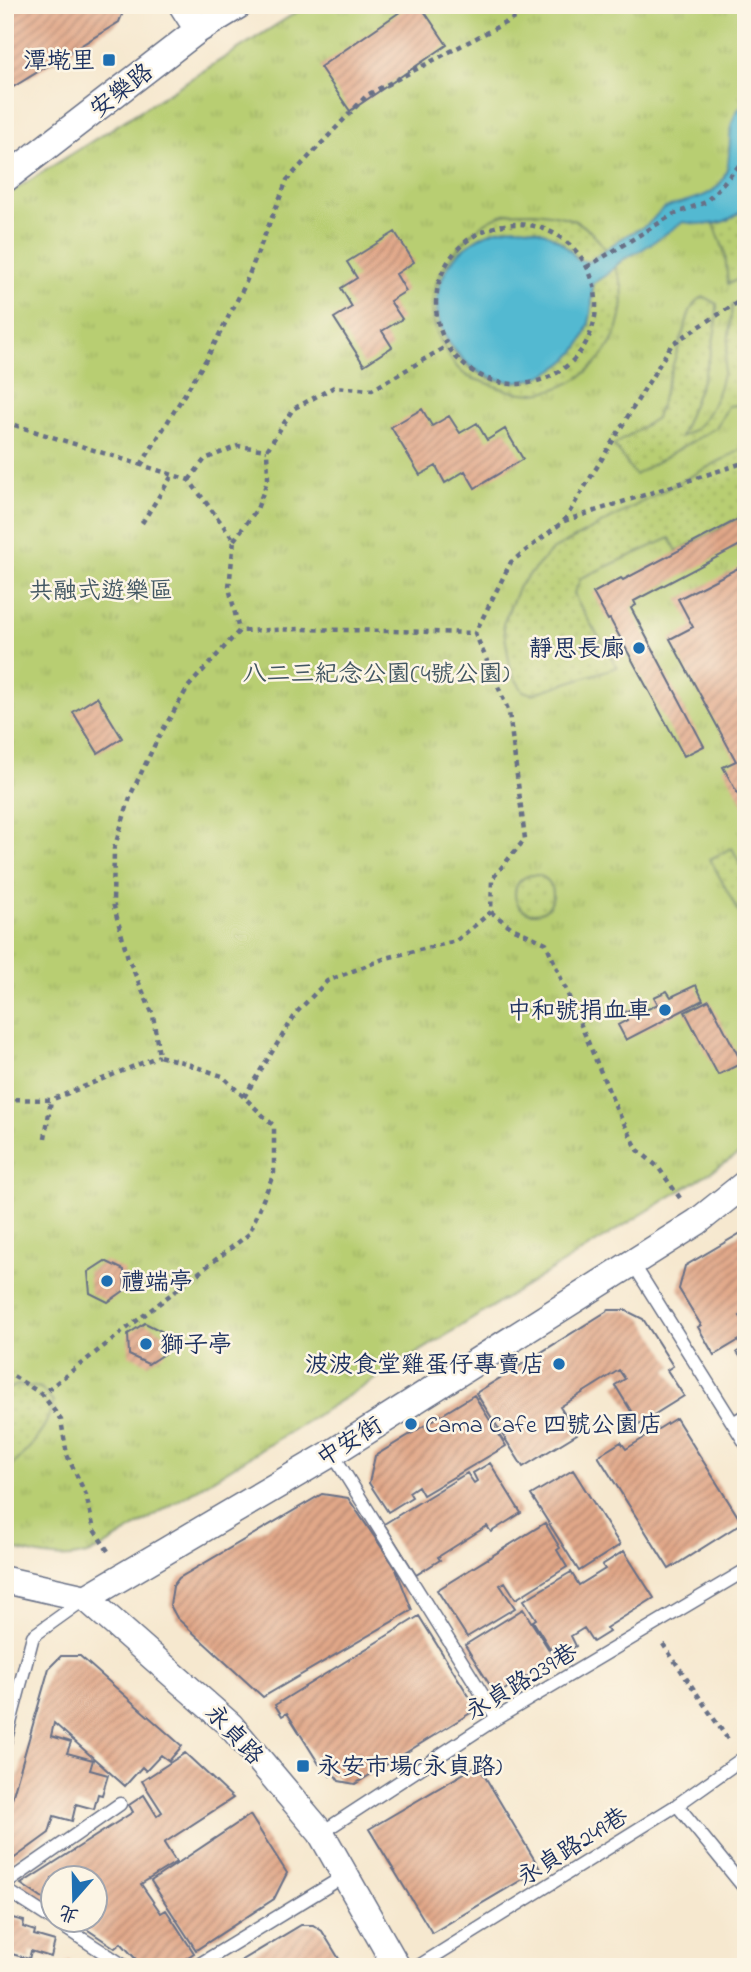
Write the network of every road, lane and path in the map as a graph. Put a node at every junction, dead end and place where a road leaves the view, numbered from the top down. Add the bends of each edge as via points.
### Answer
1 (182, 5) edge
2 (239, 5) edge
3 (553, 5) edge
4 (678, 5) edge
5 (699, 5) edge
6 (739, 5) edge
7 (746, 18) edge
8 (198, 30) junction
9 (746, 158) edge
10 (5, 179) edge
11 (587, 267) junction
12 (746, 296) edge
13 (447, 346) junction
14 (5, 422) edge
15 (267, 450) junction
16 (746, 462) edge
17 (141, 465) junction
18 (173, 474) junction
19 (188, 480) junction
20 (564, 521) junction
21 (142, 523) dead end
22 (234, 540) junction
23 (239, 631) junction
24 (475, 633) junction
25 (491, 912) junction
26 (159, 1056) junction
27 (244, 1097) junction
28 (5, 1099) edge
29 (51, 1100) junction
30 (45, 1138) dead end
31 (746, 1183) edge
32 (697, 1222) junction
33 (632, 1262) junction
34 (5, 1371) edge
35 (42, 1394) junction
36 (746, 1415) edge
37 (733, 1423) junction
38 (746, 1444) edge
39 (332, 1453) junction
40 (746, 1570) edge
41 (122, 1575) junction
42 (5, 1580) edge
43 (86, 1598) junction
44 (652, 1627) junction
45 (497, 1718) junction
46 (5, 1742) edge
47 (743, 1758) edge
48 (120, 1804) dead end
49 (677, 1805) junction
50 (321, 1833) junction
51 (346, 1875) junction
52 (5, 1886) edge
53 (746, 1890) edge
54 (126, 1967) edge
55 (195, 1967) edge
56 (397, 1967) edge
57 (417, 1967) edge

1 - 8 street
2 - 8 street, 安樂路
3 - 17 path via 522,14 368,95 287,180 244,287 207,358
4 - 5 path
6 - 7 path
8 - 10 street, 安樂路
9 - 11 path via 706,202 674,214
11 - 13 path via 596,292 595,320 585,345 567,366 543,380 517,384 490,380 465,367
11 - 13 path via 571,246 538,228 500,225 476,234 456,250 442,272 436,297 438,322
12 - 20 path via 672,344
13 - 15 path via 372,390 334,387 293,409
14 - 17 path
15 - 19 path via 238,446 205,459
15 - 22 path via 268,479 257,509
16 - 20 path
17 - 18 path
18 - 19 path
18 - 21 path
19 - 22 path
20 - 24 path via 511,562
22 - 23 path via 229,587
23 - 24 path
23 - 26 path via 188,687 157,740 131,794 114,849 113,903 128,958 153,1014
24 - 25 path via 509,712 525,839 492,879
25 - 27 path via 456,941 386,958 327,981 297,1012
25 - 32 path via 512,928 546,943 638,1150 658,1167
26 - 27 path via 222,1076
26 - 29 path
27 - 35 path via 274,1126 274,1173 249,1234
28 - 29 path
29 - 30 path
31 - 32 street, 中安街
32 - 33 street, 中安街
33 - 37 lane
33 - 39 street, 中安街
34 - 35 path
35 - 41 path via 61,1420 66,1455 86,1494 94,1530
36 - 37 lane
37 - 38 lane
39 - 41 street, 中安街
39 - 45 lane
40 - 44 lane, 永貞路239巷
41 - 43 street, 中安街
42 - 43 street, 永貞路
43 - 46 lane via 33,1636
43 - 50 street, 永貞路 via 230,1725
44 - 45 lane, 永貞路239巷
44 - 47 path
45 - 50 lane, 永貞路239巷
47 - 49 lane, 永貞路249巷
48 - 52 lane
49 - 53 lane
49 - 57 lane, 永貞路249巷
50 - 51 street, 永貞路
51 - 55 lane
51 - 56 street, 永貞路
52 - 54 lane

